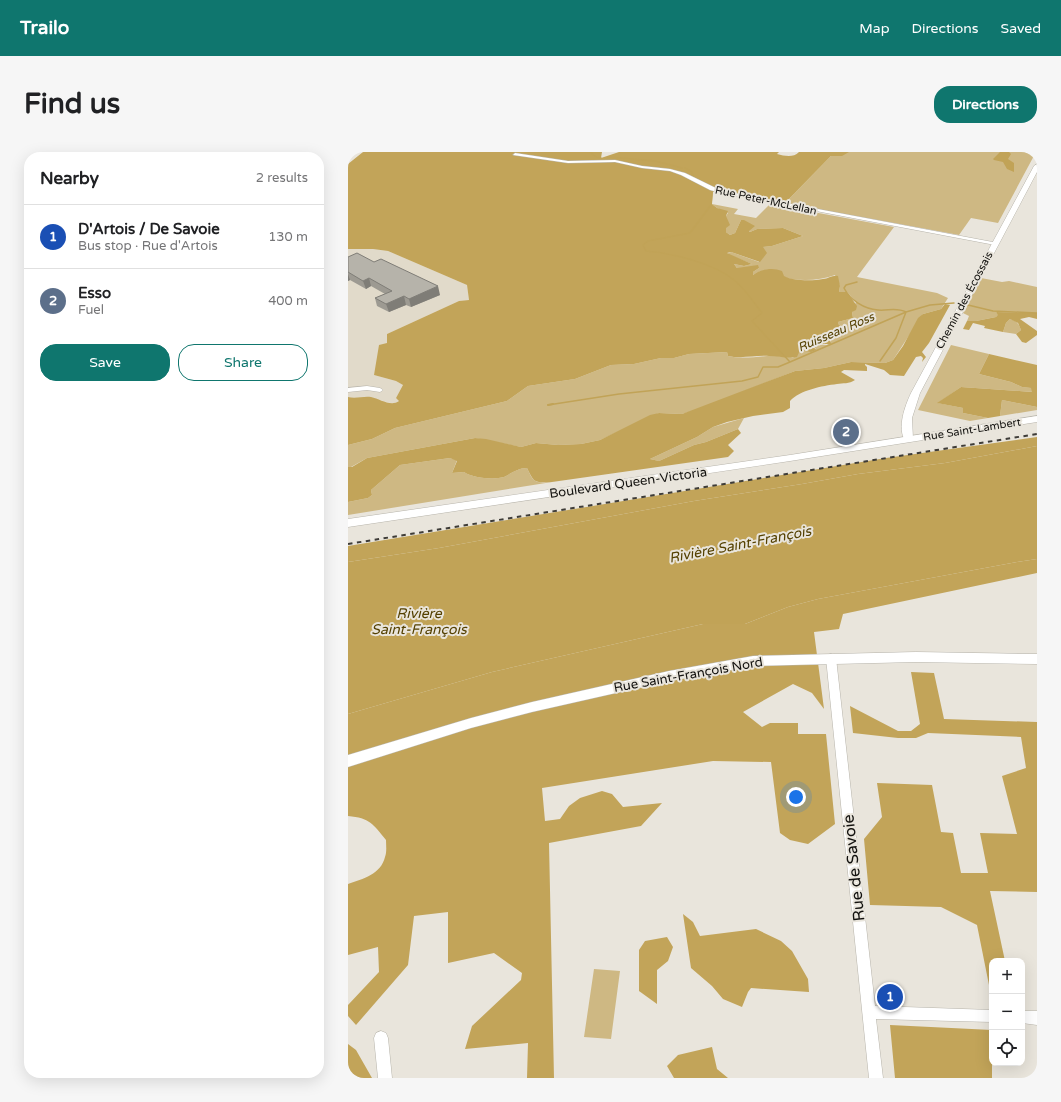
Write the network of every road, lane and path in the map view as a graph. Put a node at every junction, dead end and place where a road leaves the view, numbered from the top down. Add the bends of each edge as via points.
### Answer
1 (351, 152) edge
2 (348, 154) edge
3 (515, 154) dead end
4 (1037, 166) edge
5 (995, 243) junction
6 (348, 390) edge
7 (380, 390) dead end
8 (1037, 419) edge
9 (908, 439) junction
10 (348, 523) edge
11 (831, 658) junction
12 (1037, 659) edge
13 (348, 761) edge
14 (869, 1012) junction
15 (989, 1016) edge
16 (1025, 1017) edge
17 (1037, 1018) edge
18 (381, 1038) dead end
19 (385, 1078) edge
20 (876, 1078) edge

1 - 2 highway
3 - 5 street, Rue Peter-McLellan via 568,162 615,161 670,170 721,192
4 - 5 main road, Chemin des Écossais
5 - 9 main road, Chemin des Écossais via 909,408 906,430
6 - 7 street
8 - 9 main road, Rue Saint-Lambert
9 - 10 main road, Boulevard Queen-Victoria
11 - 12 main road, Rue Saint-François Nord
11 - 13 main road, Rue Saint-François Nord via 753,661 608,689 470,723
11 - 14 street, Rue de Savoie
14 - 15 street
14 - 20 street, Rue de Savoie
16 - 17 street
18 - 19 street

